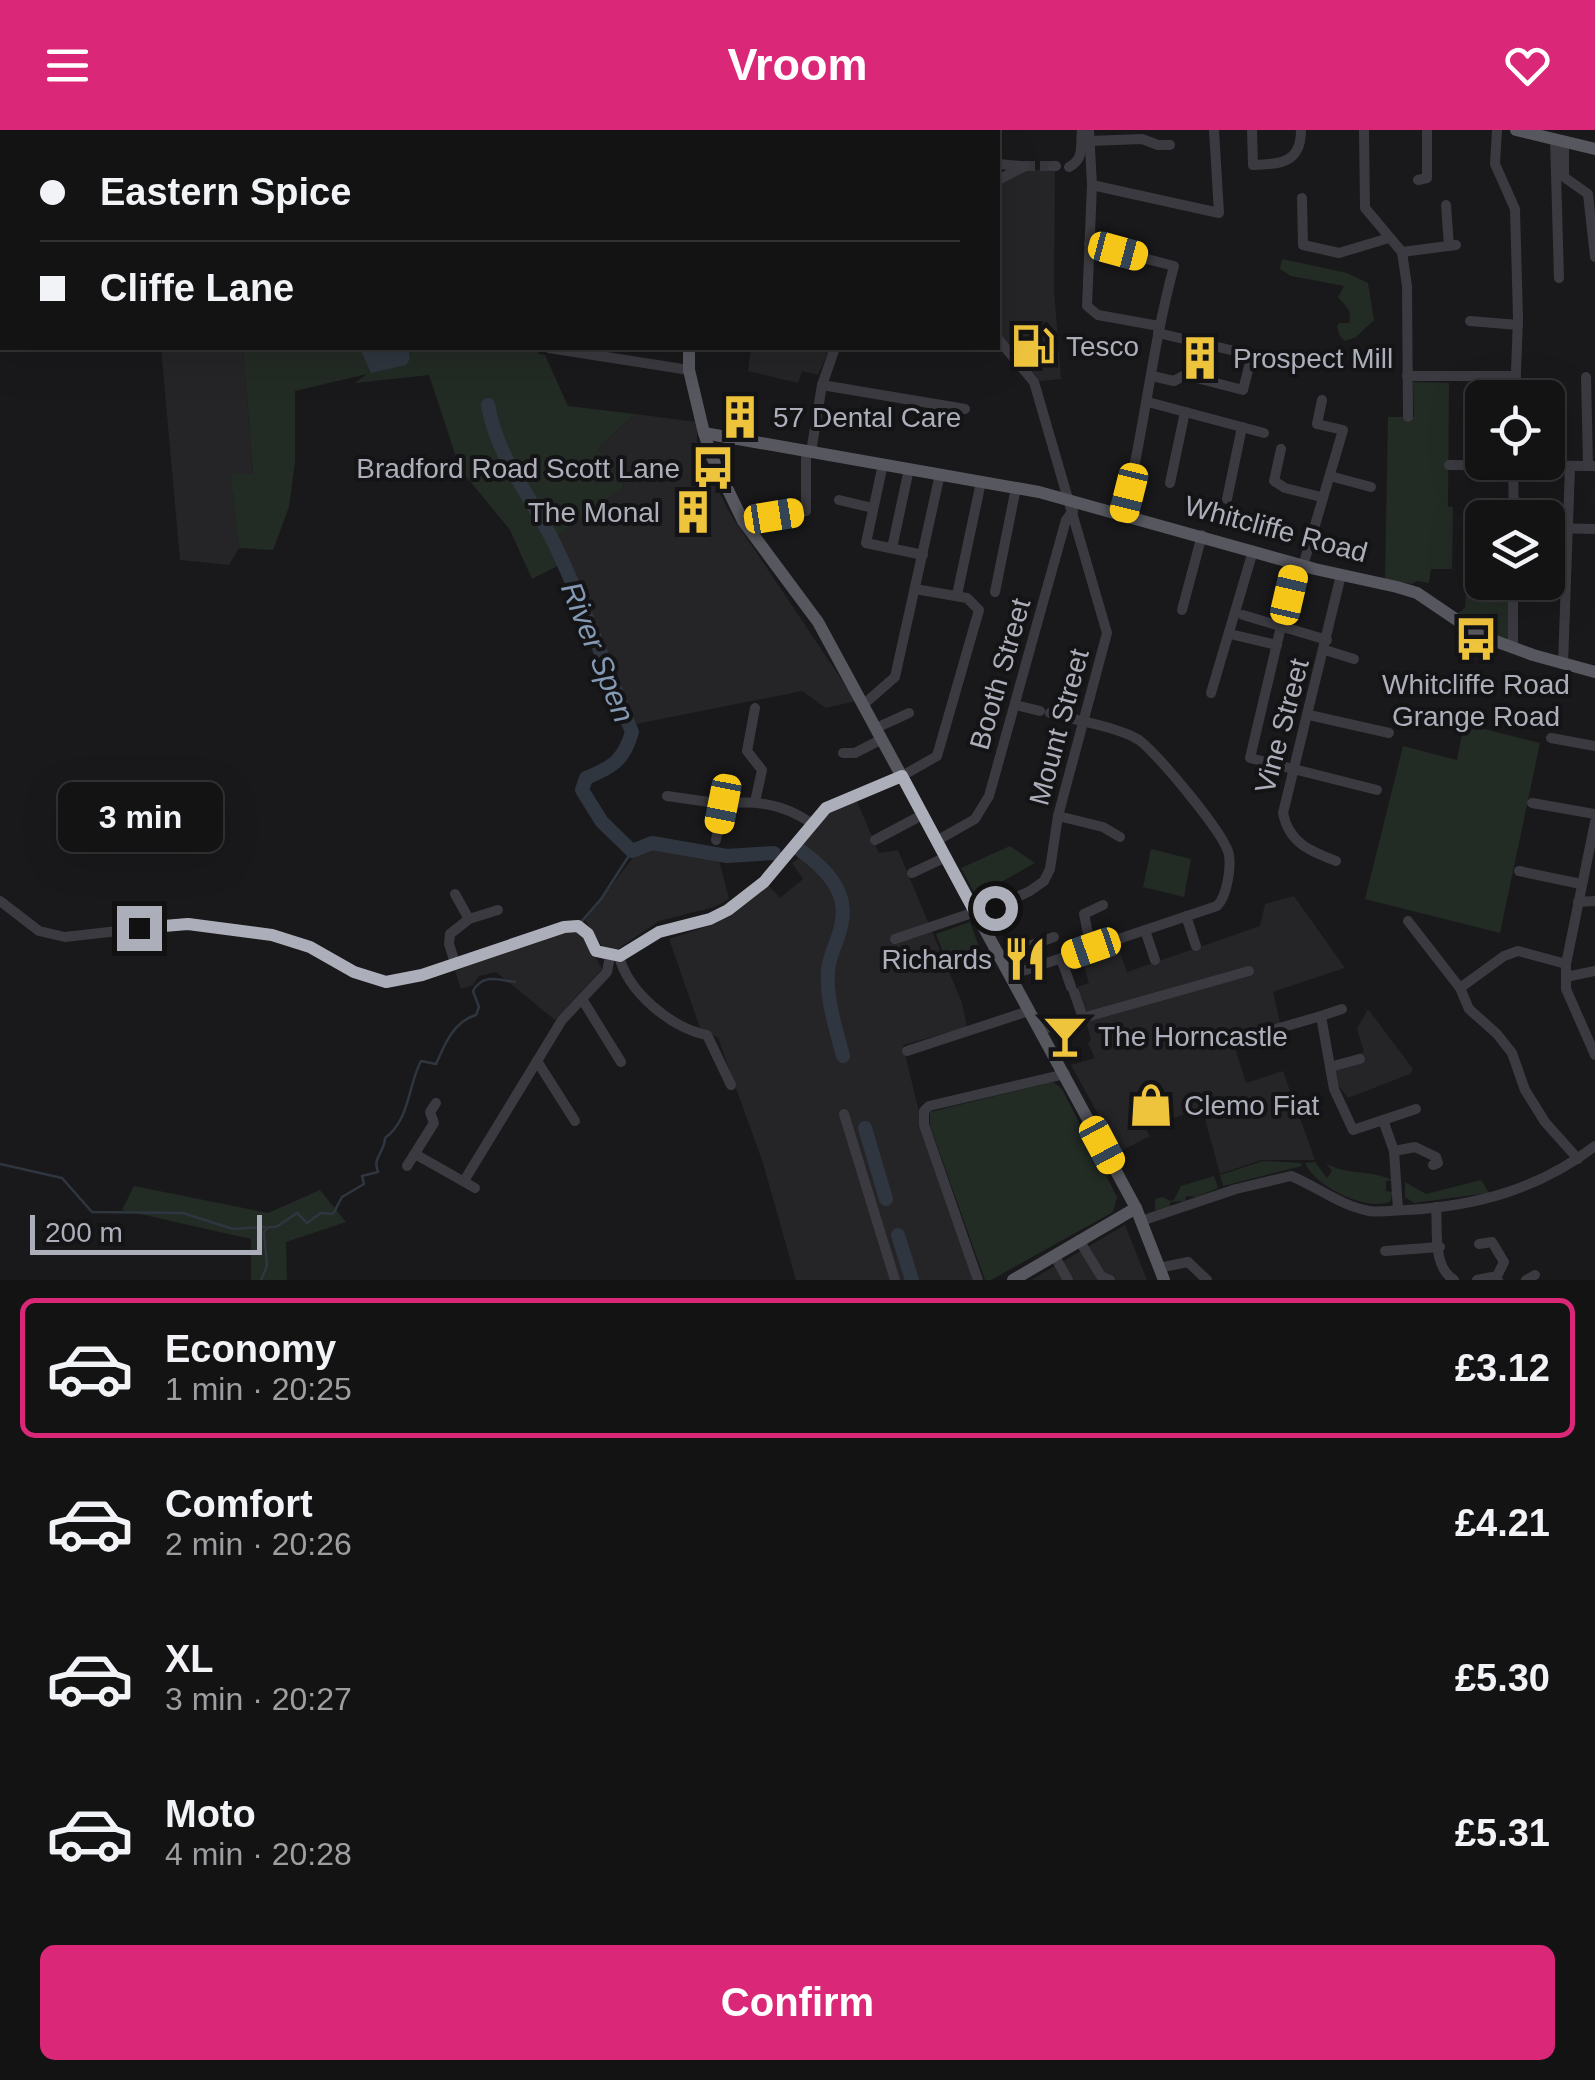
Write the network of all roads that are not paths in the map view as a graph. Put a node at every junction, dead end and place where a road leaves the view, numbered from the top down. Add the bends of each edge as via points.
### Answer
1 (1148, 130) edge
2 (1214, 130) edge
3 (1252, 130) edge
4 (1300, 130) edge
5 (1364, 130) edge
6 (1426, 130) edge
7 (1498, 130) edge
8 (1516, 130) edge
9 (1087, 134) edge
10 (1559, 140) junction
11 (1149, 143) junction
12 (1170, 145) dead end
13 (1595, 149) edge
14 (1000, 164) edge
15 (1070, 167) dead end
16 (1000, 179) edge
17 (1418, 180) dead end
18 (1092, 185) junction
19 (1302, 198) dead end
20 (1446, 204) dead end
21 (1389, 238) junction
22 (1089, 244) junction
23 (1402, 252) junction
24 (1595, 257) edge
25 (1559, 278) dead end
26 (1470, 320) dead end
27 (1518, 322) junction
28 (1159, 329) junction
29 (1000, 341) edge
30 (562, 350) edge
31 (690, 350) edge
32 (835, 350) edge
33 (689, 370) junction
34 (1152, 376) junction
35 (1407, 376) junction
36 (1516, 376) junction
37 (1586, 377) dead end
38 (1516, 380) edge
39 (822, 384) junction
40 (1322, 400) dead end
41 (1148, 402) junction
42 (966, 409) dead end
43 (1185, 412) junction
44 (1408, 417) dead end
45 (1242, 427) junction
46 (704, 433) junction
47 (1264, 433) dead end
48 (1281, 449) dead end
49 (808, 451) junction
50 (882, 464) junction
51 (1450, 465) dead end
52 (1465, 465) edge
53 (1591, 466) edge
54 (1565, 467) edge
55 (1570, 467) junction
56 (909, 469) junction
57 (940, 474) junction
58 (1330, 476) junction
59 (981, 482) junction
60 (1170, 482) dead end
61 (1371, 487) dead end
62 (1016, 488) junction
63 (1321, 497) junction
64 (1227, 499) dead end
65 (839, 500) dead end
66 (1071, 505) junction
67 (873, 508) junction
68 (1124, 514) junction
69 (743, 521) junction
70 (1565, 529) edge
71 (1568, 529) junction
72 (1595, 529) edge
73 (1202, 536) junction
74 (892, 548) junction
75 (1253, 551) junction
76 (922, 555) junction
77 (1300, 565) junction
78 (1341, 575) junction
79 (916, 589) junction
80 (995, 592) dead end
81 (957, 596) junction
82 (1513, 600) edge
83 (1182, 610) dead end
84 (1244, 615) dead end
85 (1281, 626) junction
86 (1230, 634) junction
87 (1326, 645) junction
88 (1276, 646) junction
89 (1513, 647) junction
90 (1354, 658) dead end
91 (1563, 664) junction
92 (1595, 672) edge
93 (1210, 693) dead end
94 (864, 704) junction
95 (1016, 704) junction
96 (756, 708) dead end
97 (909, 713) dead end
98 (1308, 714) junction
99 (1083, 722) junction
100 (1389, 733) dead end
101 (879, 734) junction
102 (1551, 738) dead end
103 (1595, 746) edge
104 (842, 753) dead end
105 (1294, 769) junction
106 (902, 776) junction
107 (1377, 790) dead end
108 (667, 796) dead end
109 (754, 802) junction
110 (1532, 803) dead end
111 (723, 804) junction
112 (924, 814) junction
113 (1595, 814) edge
114 (1058, 816) junction
115 (1595, 822) edge
116 (811, 823) junction
117 (1120, 838) dead end
118 (716, 840) dead end
119 (874, 840) dead end
120 (938, 840) junction
121 (946, 857) junction
122 (1336, 861) dead end
123 (1518, 871) dead end
124 (912, 872) dead end
125 (1581, 884) junction
126 (455, 894) dead end
127 (1595, 900) edge
128 (0, 901) edge
129 (1578, 902) junction
130 (1103, 905) dead end
131 (498, 910) dead end
132 (976, 914) junction
133 (1186, 916) junction
134 (469, 919) junction
135 (1408, 921) dead end
136 (1144, 930) junction
137 (1054, 937) dead end
138 (894, 939) dead end
139 (1196, 946) dead end
140 (1091, 948) junction
141 (615, 956) junction
142 (1001, 956) junction
143 (1061, 958) junction
144 (1155, 960) dead end
145 (455, 964) junction
146 (1566, 970) junction
147 (1248, 971) dead end
148 (1595, 971) edge
149 (1010, 975) junction
150 (1460, 988) junction
151 (582, 999) junction
152 (1342, 1008) dead end
153 (1029, 1011) junction
154 (1321, 1016) junction
155 (1082, 1018) junction
156 (1040, 1030) junction
157 (1238, 1040) dead end
158 (907, 1050) dead end
159 (1595, 1055) edge
160 (1360, 1060) dead end
161 (537, 1061) junction
162 (621, 1062) dead end
163 (1330, 1067) junction
164 (1065, 1074) junction
165 (731, 1085) dead end
166 (436, 1103) dead end
167 (1416, 1109) dead end
168 (844, 1114) dead end
169 (1383, 1120) junction
170 (574, 1121) dead end
171 (1595, 1146) edge
172 (1394, 1152) junction
173 (415, 1154) junction
174 (1578, 1159) junction
175 (1433, 1165) dead end
176 (406, 1166) dead end
177 (1436, 1207) junction
178 (1398, 1210) junction
179 (1138, 1214) junction
180 (1079, 1240) junction
181 (1479, 1244) dead end
182 (1440, 1247) junction
183 (1385, 1251) dead end
184 (1054, 1256) junction
185 (1038, 1274) edge
186 (1162, 1274) edge
187 (1497, 1279) edge
188 (895, 1280) edge
189 (978, 1280) edge
190 (1014, 1280) edge
191 (1068, 1280) edge
192 (1110, 1280) edge
193 (1207, 1280) edge
194 (1454, 1280) edge
195 (1477, 1280) edge

1 - 11 street
2 - 18 street via 1219,213
3 - 4 street via 1253,166 1291,158 1300,147
5 - 21 street via 1366,208
6 - 17 street via 1427,178
7 - 27 street via 1496,164 1515,209
8 - 10 main road
9 - 11 street
9 - 15 street
9 - 18 street
10 - 13 main road
10 - 24 street via 1564,177 1588,194
10 - 25 street
11 - 12 street
14 - 16 street via 1025,166
18 - 22 street
19 - 21 street via 1302,245 1340,253
20 - 23 street via 1452,245
21 - 23 street
22 - 28 street via 1087,306 1098,315
22 - 28 street via 1174,266
23 - 35 street
26 - 27 street
27 - 36 street
28 - 34 street
28 - 34 street via 1252,355 1243,390 1185,374 1174,381
29 - 66 street, Mount Street via 1034,382
30 - 33 street
31 - 33 main road
32 - 39 street
33 - 46 main road
34 - 41 street
35 - 36 street
35 - 44 street
36 - 38 street
37 - 53 street
39 - 42 street
39 - 49 street
40 - 58 street via 1317,424 1343,430
41 - 43 street
41 - 68 street
43 - 45 street
43 - 60 street
45 - 47 street
45 - 64 street
46 - 49 main road, Whitcliffe Road
46 - 69 main road
48 - 63 street via 1274,481
49 - 50 main road, Whitcliffe Road
49 - 69 street via 806,511
50 - 56 main road, Whitcliffe Road
50 - 67 street
51 - 52 street
53 - 55 street
54 - 55 street
55 - 71 street
56 - 57 main road, Whitcliffe Road
56 - 74 street
57 - 59 main road, Whitcliffe Road
57 - 76 street
58 - 61 street
58 - 63 street
59 - 62 main road, Whitcliffe Road
59 - 81 street
62 - 66 main road, Whitcliffe Road
62 - 80 street
63 - 77 street
65 - 67 street
66 - 68 main road, Whitcliffe Road
66 - 95 street, Booth Street
66 - 99 street, Mount Street via 1106,624
67 - 74 street via 866,543
68 - 73 main road, Whitcliffe Road
69 - 94 main road via 818,622
70 - 71 street
71 - 72 street
71 - 91 street
73 - 75 main road, Whitcliffe Road
73 - 83 street
74 - 76 street
75 - 77 main road, Whitcliffe Road
75 - 86 street
76 - 79 street
77 - 78 main road, Whitcliffe Road
77 - 85 street
78 - 87 street, Vine Street
78 - 89 main road, Whitcliffe Road via 1417,594 1479,635
79 - 81 street
79 - 94 street via 894,677
81 - 106 street via 979,610 942,745 937,756
82 - 89 street
84 - 85 street
85 - 87 street
85 - 88 street
86 - 88 street
86 - 93 street
87 - 90 street
87 - 98 street, Vine Street
88 - 105 street via 1250,758
89 - 91 main road, Whitcliffe Road
91 - 92 main road, Whitcliffe Road
94 - 101 main road
95 - 99 street
95 - 120 street, Booth Street via 982,811
96 - 109 street via 747,751 762,770
97 - 101 street
98 - 100 street
98 - 105 street, Vine Street
99 - 114 street, Mount Street
99 - 133 street via 1136,738 1222,837 1229,856 1224,898
101 - 104 street via 855,753
101 - 106 main road
102 - 103 street
105 - 107 street
105 - 122 street, Vine Street via 1285,825 1302,848
106 - 112 main road
106 - 116 street via 826,808
108 - 111 street
109 - 111 street
109 - 116 street via 791,809
110 - 113 street
111 - 118 street
112 - 119 street
112 - 120 main road
114 - 117 street
114 - 132 street, Mount Street via 1044,881
115 - 125 street
116 - 141 street via 764,882 728,910 659,932
120 - 121 main road
121 - 124 street
121 - 132 main road
123 - 125 street
125 - 129 street
126 - 134 street
127 - 129 street
128 - 145 street via 39,931 66,937 188,924 272,935 386,982
129 - 146 street
130 - 140 street via 1084,914
131 - 134 street
132 - 138 street
132 - 142 main road
133 - 136 street
133 - 139 street
134 - 145 street via 450,934
135 - 150 street
136 - 140 street
136 - 144 street
137 - 142 street
140 - 143 street
141 - 145 street via 596,951 578,926
141 - 151 street
141 - 165 street via 630,984 663,1015 706,1034
142 - 149 main road
143 - 149 street
143 - 155 street
146 - 148 street
146 - 150 street via 1518,951
146 - 159 street via 1572,1007
147 - 155 street
149 - 153 main road
150 - 174 street via 1469,1010 1512,1053 1544,1122
151 - 161 street
151 - 162 street
152 - 154 street
153 - 156 main road
153 - 158 street
154 - 157 street
154 - 163 street
155 - 156 street
156 - 164 main road
160 - 163 street
161 - 170 street
161 - 173 street via 469,1185
163 - 169 street via 1353,1130
164 - 179 main road
164 - 189 street via 924,1111
166 - 173 street via 430,1112 434,1123
167 - 169 street
168 - 188 street
169 - 172 street
171 - 174 street
172 - 175 street via 1415,1147 1436,1157
172 - 178 street
173 - 176 street
174 - 177 street via 1504,1196
177 - 178 street
177 - 182 street
178 - 179 street via 1372,1212 1336,1201 1291,1176
179 - 180 main road
179 - 186 main road
180 - 184 main road
180 - 192 street via 1100,1276
181 - 187 street via 1496,1246 1504,1262
182 - 183 street
182 - 194 street via 1443,1272
184 - 185 main road
184 - 191 street
185 - 190 main road
186 - 193 street via 1188,1262
187 - 195 street

